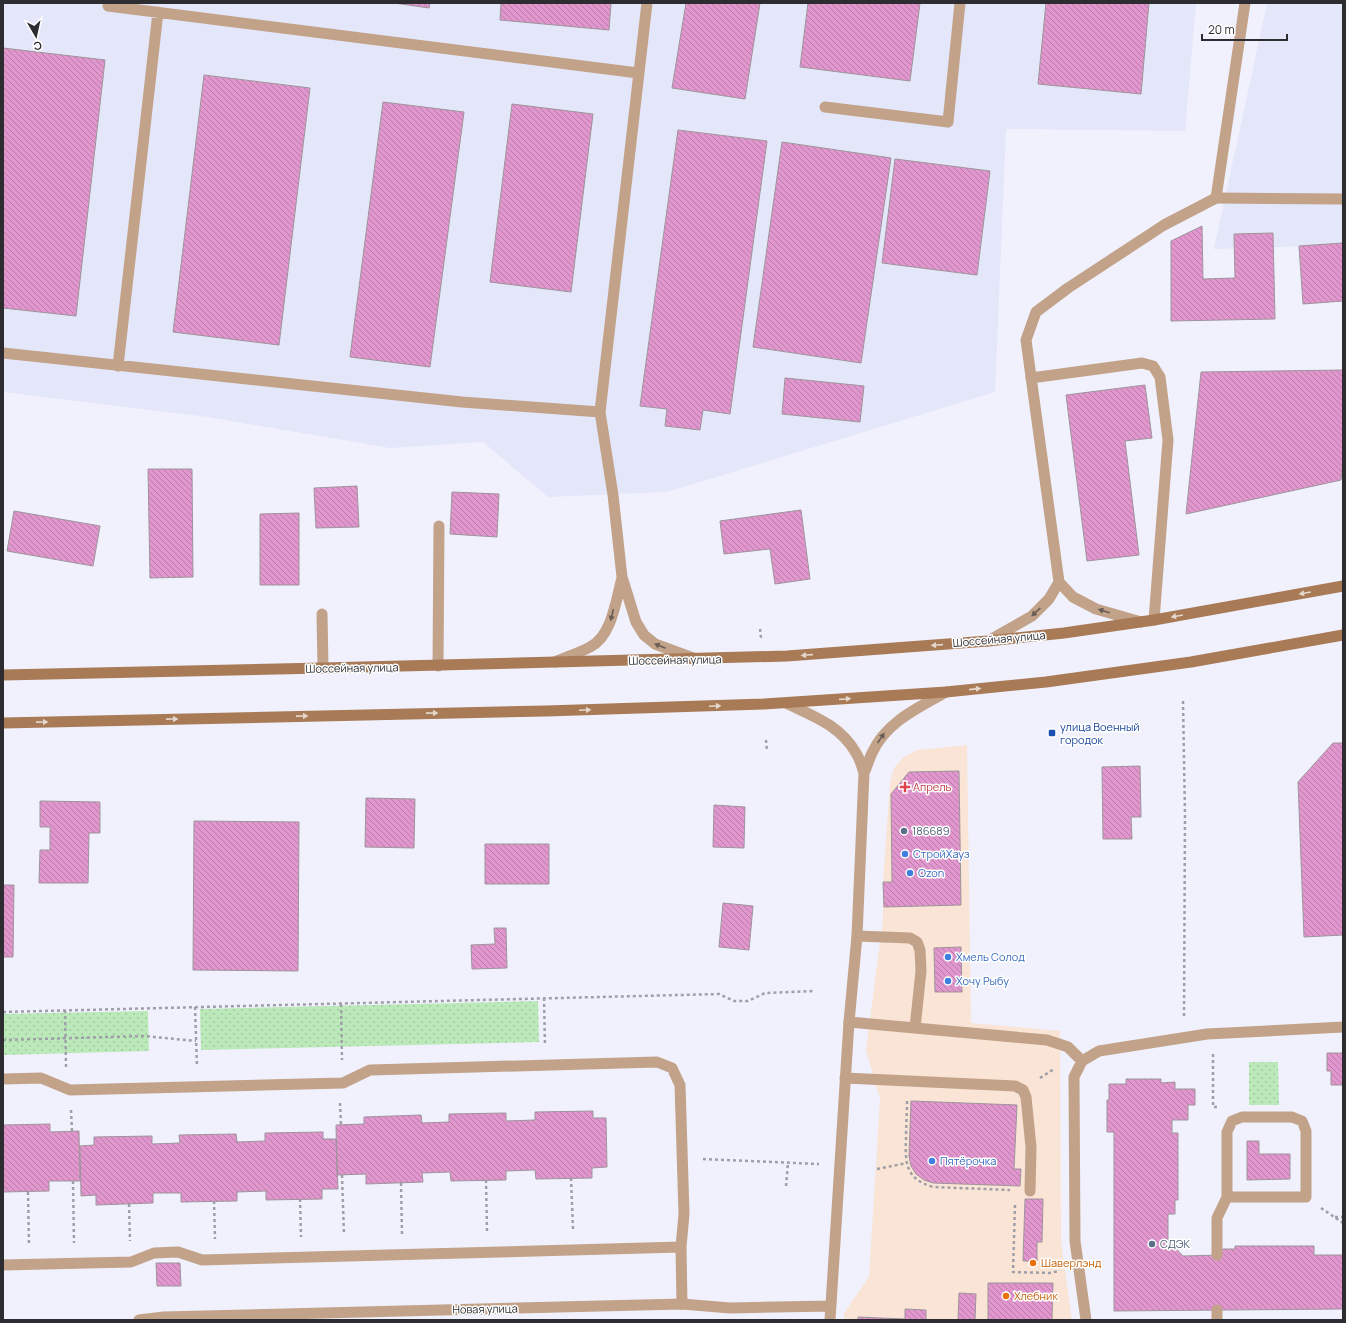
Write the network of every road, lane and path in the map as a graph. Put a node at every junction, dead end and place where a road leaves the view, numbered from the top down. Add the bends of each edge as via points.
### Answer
1 (647, 3) edge
2 (960, 3) edge
3 (1245, 3) edge
4 (108, 6) dead end
5 (158, 12) junction
6 (638, 72) junction
7 (825, 107) dead end
8 (1216, 198) junction
9 (1343, 199) edge
10 (3, 354) edge
11 (118, 366) junction
12 (1031, 378) junction
13 (600, 412) junction
14 (440, 526) dead end
15 (622, 577) junction
16 (1059, 582) junction
17 (1343, 586) edge
18 (322, 614) dead end
19 (1154, 620) junction
20 (1141, 622) junction
21 (760, 630) dead end
22 (1343, 635) edge
23 (760, 638) dead end
24 (988, 641) junction
25 (696, 659) junction
26 (553, 663) junction
27 (438, 666) junction
28 (323, 668) junction
29 (3, 675) edge
30 (946, 692) junction
31 (1183, 701) dead end
32 (786, 703) junction
33 (3, 723) edge
34 (766, 740) dead end
35 (767, 751) dead end
36 (864, 773) junction
37 (857, 936) junction
38 (815, 991) dead end
39 (544, 998) junction
40 (341, 1004) junction
41 (195, 1007) junction
42 (65, 1010) junction
43 (3, 1012) edge
44 (849, 1022) junction
45 (1343, 1027) edge
46 (915, 1028) junction
47 (1184, 1038) junction
48 (65, 1039) junction
49 (3, 1040) edge
50 (196, 1041) junction
51 (1082, 1061) junction
52 (545, 1065) junction
53 (1213, 1065) dead end
54 (845, 1078) junction
55 (3, 1079) edge
56 (908, 1081) junction
57 (343, 1083) junction
58 (197, 1086) junction
59 (70, 1090) junction
60 (1023, 1090) junction
61 (1213, 1090) dead end
62 (682, 1158) junction
63 (788, 1163) junction
64 (906, 1163) junction
65 (822, 1164) dead end
66 (877, 1169) dead end
67 (342, 1175) dead end
68 (571, 1178) dead end
69 (486, 1180) dead end
70 (73, 1181) dead end
71 (401, 1183) dead end
72 (786, 1186) dead end
73 (1015, 1190) junction
74 (1030, 1191) joint
75 (28, 1192) dead end
76 (1228, 1197) junction
77 (1306, 1197) junction
78 (300, 1199) dead end
79 (214, 1201) dead end
80 (129, 1204) dead end
81 (1334, 1217) junction
82 (1343, 1217) edge
83 (1343, 1223) edge
84 (681, 1247) junction
85 (573, 1250) junction
86 (488, 1252) junction
87 (403, 1255) junction
88 (1217, 1255) dead end
89 (344, 1256) junction
90 (302, 1257) junction
91 (216, 1259) junction
92 (131, 1262) junction
93 (75, 1263) junction
94 (3, 1265) edge
95 (30, 1265) junction
96 (1050, 1273) dead end
97 (682, 1304) junction
98 (831, 1306) junction
99 (164, 1319) edge
100 (139, 1320) edge
101 (830, 1320) edge
102 (1086, 1320) edge

1 - 6 street
2 - 7 street via 948,122
3 - 8 street
4 - 5 street
5 - 6 street
5 - 11 street
6 - 13 street
8 - 9 street
8 - 12 street via 1164,226 1068,288 1036,312 1026,340
10 - 11 street
11 - 13 street via 462,402
12 - 16 street
12 - 19 street via 1142,363 1153,366 1160,377 1168,440
13 - 15 street
14 - 27 street
25 -> 15 street via 655,644 644,635 636,622
15 -> 26 street via 610,624 602,637 591,647
20 -> 16 street via 1096,609 1073,597
16 -> 24 street via 1049,599 1032,616
17 -> 19 main road, Шоссейная улица
18 - 28 street
19 - 20 main road, Шоссейная улица
20 - 24 main road, Шоссейная улица
21 - 23 path
30 -> 22 main road via 1046,682 1191,662
24 -> 25 main road, Шоссейная улица via 787,656
25 - 26 main road, Шоссейная улица
26 - 27 main road, Шоссейная улица
27 - 28 main road, Шоссейная улица
28 - 29 main road, Шоссейная улица
32 -> 30 main road
36 -> 30 street via 872,752 884,733 901,718
31 - 47 path
33 -> 32 main road
32 - 36 street via 829,723 845,736 857,753
34 - 35 path
36 - 37 street
37 - 44 street
37 - 46 street via 910,938 917,942 921,971
38 - 39 path via 765,993 748,1001 734,1001 719,994
39 - 40 path
39 - 52 path
40 - 41 path
40 - 57 path
41 - 42 path
41 - 50 path
42 - 43 path
42 - 48 path
44 - 46 street
44 - 54 street
45 - 47 street
46 - 51 street via 1047,1040 1068,1048
47 - 51 street via 1099,1051
48 - 49 path
48 - 50 path via 144,1036
48 - 59 path via 66,1071
50 - 58 path
51 - 60 path via 1056,1068
51 - 102 street via 1074,1077 1075,1241
52 - 57 street via 370,1070
52 - 62 street via 657,1062 672,1068 680,1085
53 - 61 path
54 - 56 street
54 - 98 street
55 - 59 street via 40,1078
56 - 60 street via 1015,1086
56 - 64 path
57 - 58 street
58 - 59 street
60 - 74 street via 1032,1147
62 - 63 path
62 - 84 street via 684,1214
63 - 65 path
63 - 72 path
64 - 66 path
64 - 73 path via 914,1177 922,1184 933,1187
67 - 89 path
68 - 85 path
69 - 86 path
70 - 93 path
71 - 87 path
73 - 74 path
73 - 96 path via 1013,1272
75 - 95 path
76 - 77 street
76 - 77 street via 1227,1132 1232,1121 1242,1117 1292,1117 1302,1121 1306,1131
76 - 88 street via 1217,1218
77 - 81 path
78 - 90 path
79 - 91 path
80 - 92 path
81 - 82 path
81 - 83 path
84 - 85 street
84 - 97 street
85 - 86 street
86 - 87 street
87 - 89 street
89 - 90 street
90 - 91 street
91 - 92 street via 202,1260 178,1252 154,1253
92 - 93 street
93 - 95 street
94 - 95 street
97 - 98 street, Новая улица via 730,1308
97 - 99 street, Новая улица
98 - 101 street
99 - 100 street, Новая улица

